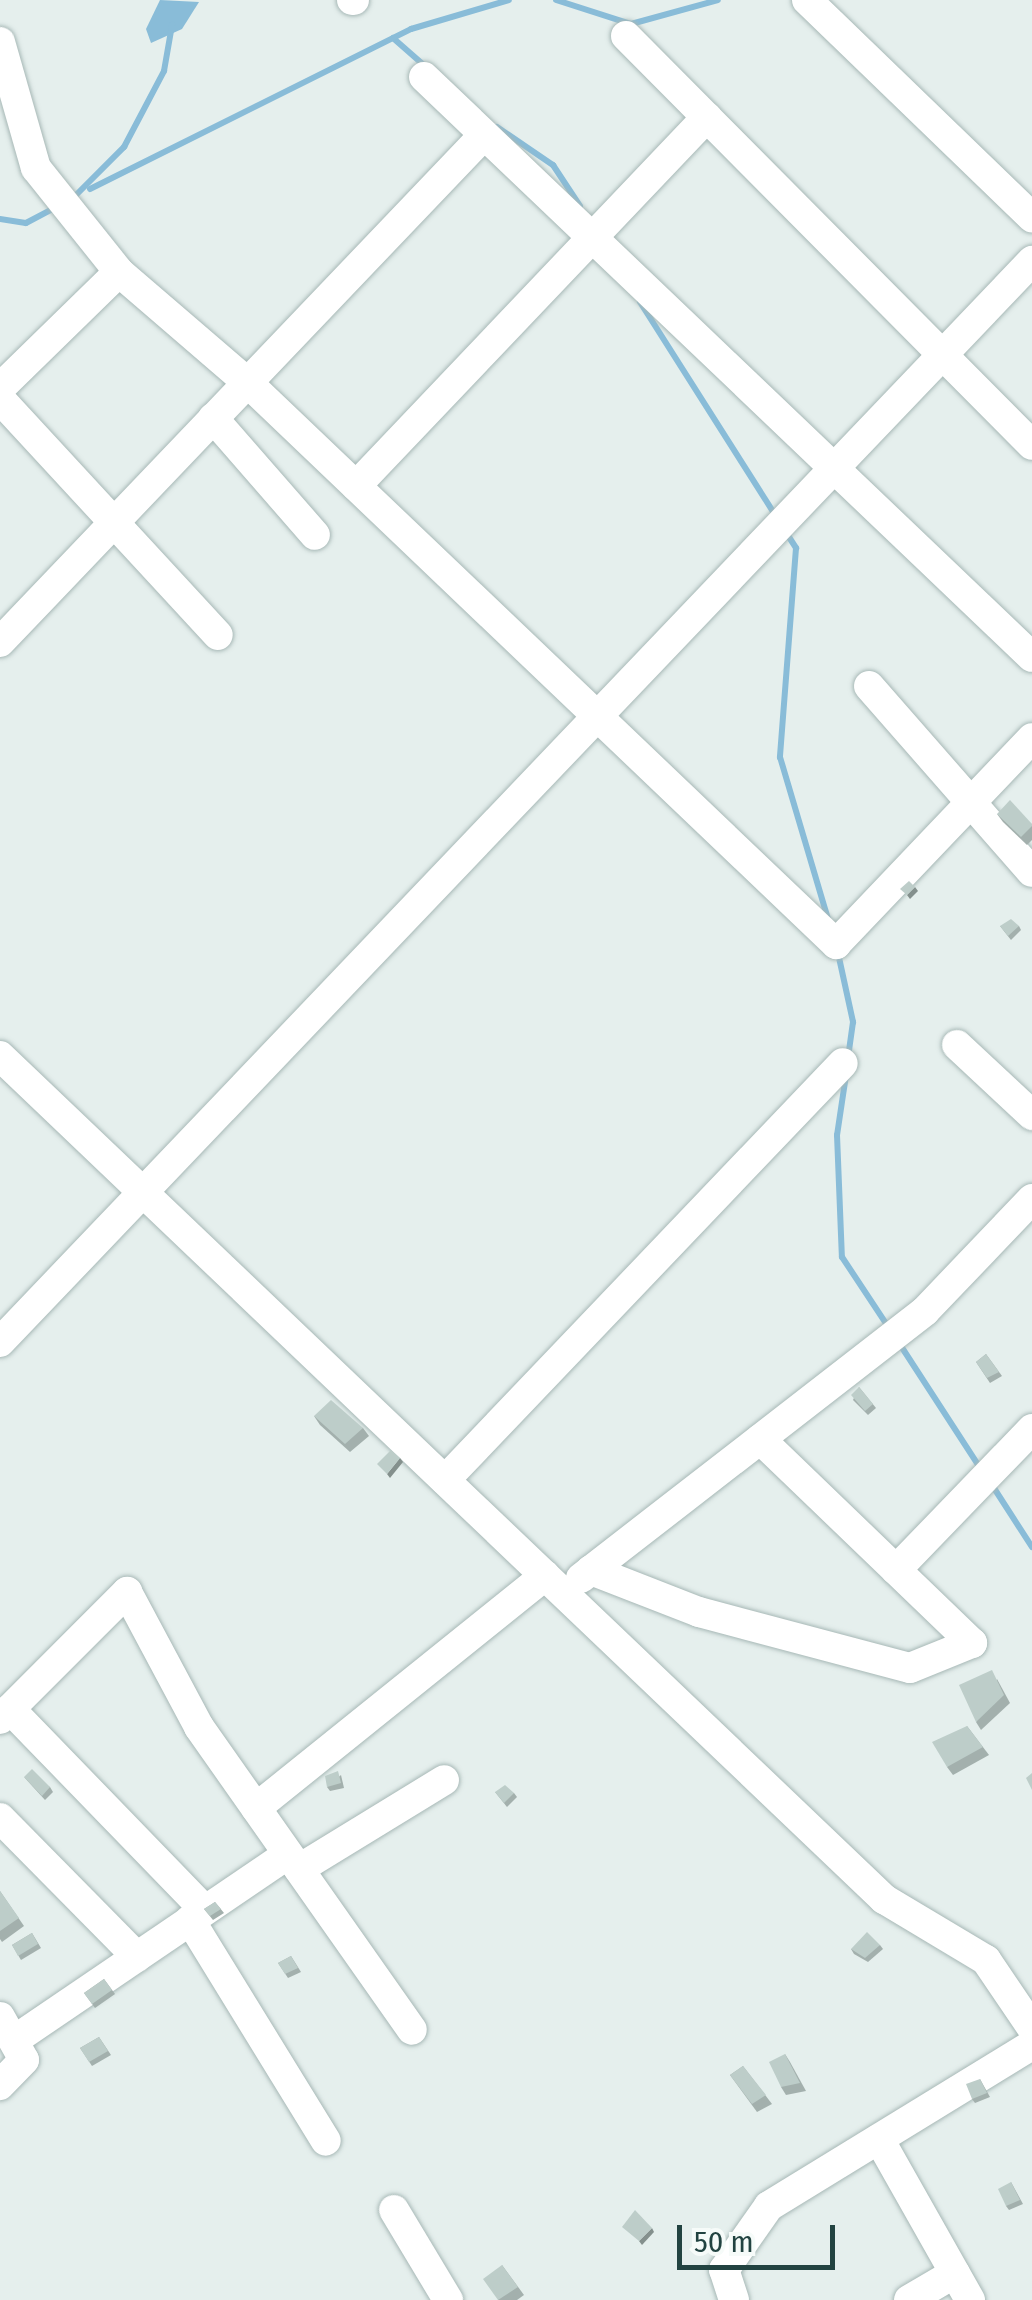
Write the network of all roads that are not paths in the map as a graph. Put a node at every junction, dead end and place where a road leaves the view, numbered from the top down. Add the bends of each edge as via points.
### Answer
1 (807, 0) edge
2 (626, 36) dead end
3 (0, 42) edge
4 (424, 77) dead end
5 (708, 117) junction
6 (484, 135) junction
7 (1032, 216) edge
8 (592, 238) junction
9 (1032, 261) edge
10 (119, 272) junction
11 (944, 353) junction
12 (3, 381) edge
13 (248, 383) junction
14 (213, 418) junction
15 (1032, 445) edge
16 (834, 468) junction
17 (356, 486) junction
18 (114, 522) junction
19 (314, 535) dead end
20 (4, 629) edge
21 (218, 635) dead end
22 (1032, 657) edge
23 (869, 686) dead end
24 (597, 716) junction
25 (1032, 738) edge
26 (971, 802) junction
27 (1032, 872) edge
28 (958, 1045) dead end
29 (0, 1056) edge
30 (843, 1063) dead end
31 (1032, 1115) edge
32 (143, 1192) junction
33 (1032, 1199) edge
34 (0, 1342) edge
35 (1032, 1429) edge
36 (760, 1439) junction
37 (445, 1480) junction
38 (591, 1570) junction
39 (896, 1570) junction
40 (554, 1584) junction
41 (5, 1714) edge
42 (444, 1780) dead end
43 (256, 1808) junction
44 (0, 1818) edge
45 (293, 1861) junction
46 (198, 1915) junction
47 (136, 1956) junction
48 (10, 2027) edge
49 (1032, 2028) edge
50 (412, 2030) dead end
51 (1032, 2045) edge
52 (0, 2085) edge
53 (879, 2139) junction
54 (326, 2141) dead end
55 (394, 2210) dead end
56 (962, 2287) edge
57 (727, 2298) edge
58 (448, 2300) edge
59 (909, 2300) edge

1 - 7 street
2 - 5 street
3 - 10 street via 36,168
4 - 6 street
5 - 8 street
5 - 11 street
6 - 8 street
6 - 13 street
8 - 16 street
8 - 17 street
9 - 11 street
10 - 12 street
10 - 13 street
11 - 15 street
11 - 16 street
12 - 18 street
13 - 14 street
13 - 17 street
14 - 18 street
14 - 19 street
16 - 22 street
16 - 24 street
17 - 24 street
18 - 20 street
18 - 21 street
23 - 26 street
24 - 26 street via 836,944
24 - 32 street
25 - 26 street
26 - 27 street
28 - 31 street
29 - 32 street
30 - 37 street
32 - 34 street
32 - 37 street
33 - 36 street via 925,1311
35 - 39 street
36 - 38 street
36 - 39 street
37 - 40 street
38 - 39 street via 699,1612 910,1668 972,1644
38 - 40 street
40 - 43 street
40 - 49 street via 884,1899 986,1960
41 - 43 street via 127,1592 199,1728
41 - 46 street
42 - 45 street
43 - 45 street
44 - 47 street
45 - 46 street
45 - 50 street
46 - 47 street
46 - 54 street
47 - 48 street
48 - 52 street via 24,2060
51 - 53 street
53 - 56 street
53 - 57 street via 769,2206 724,2270
55 - 58 street
56 - 59 street

